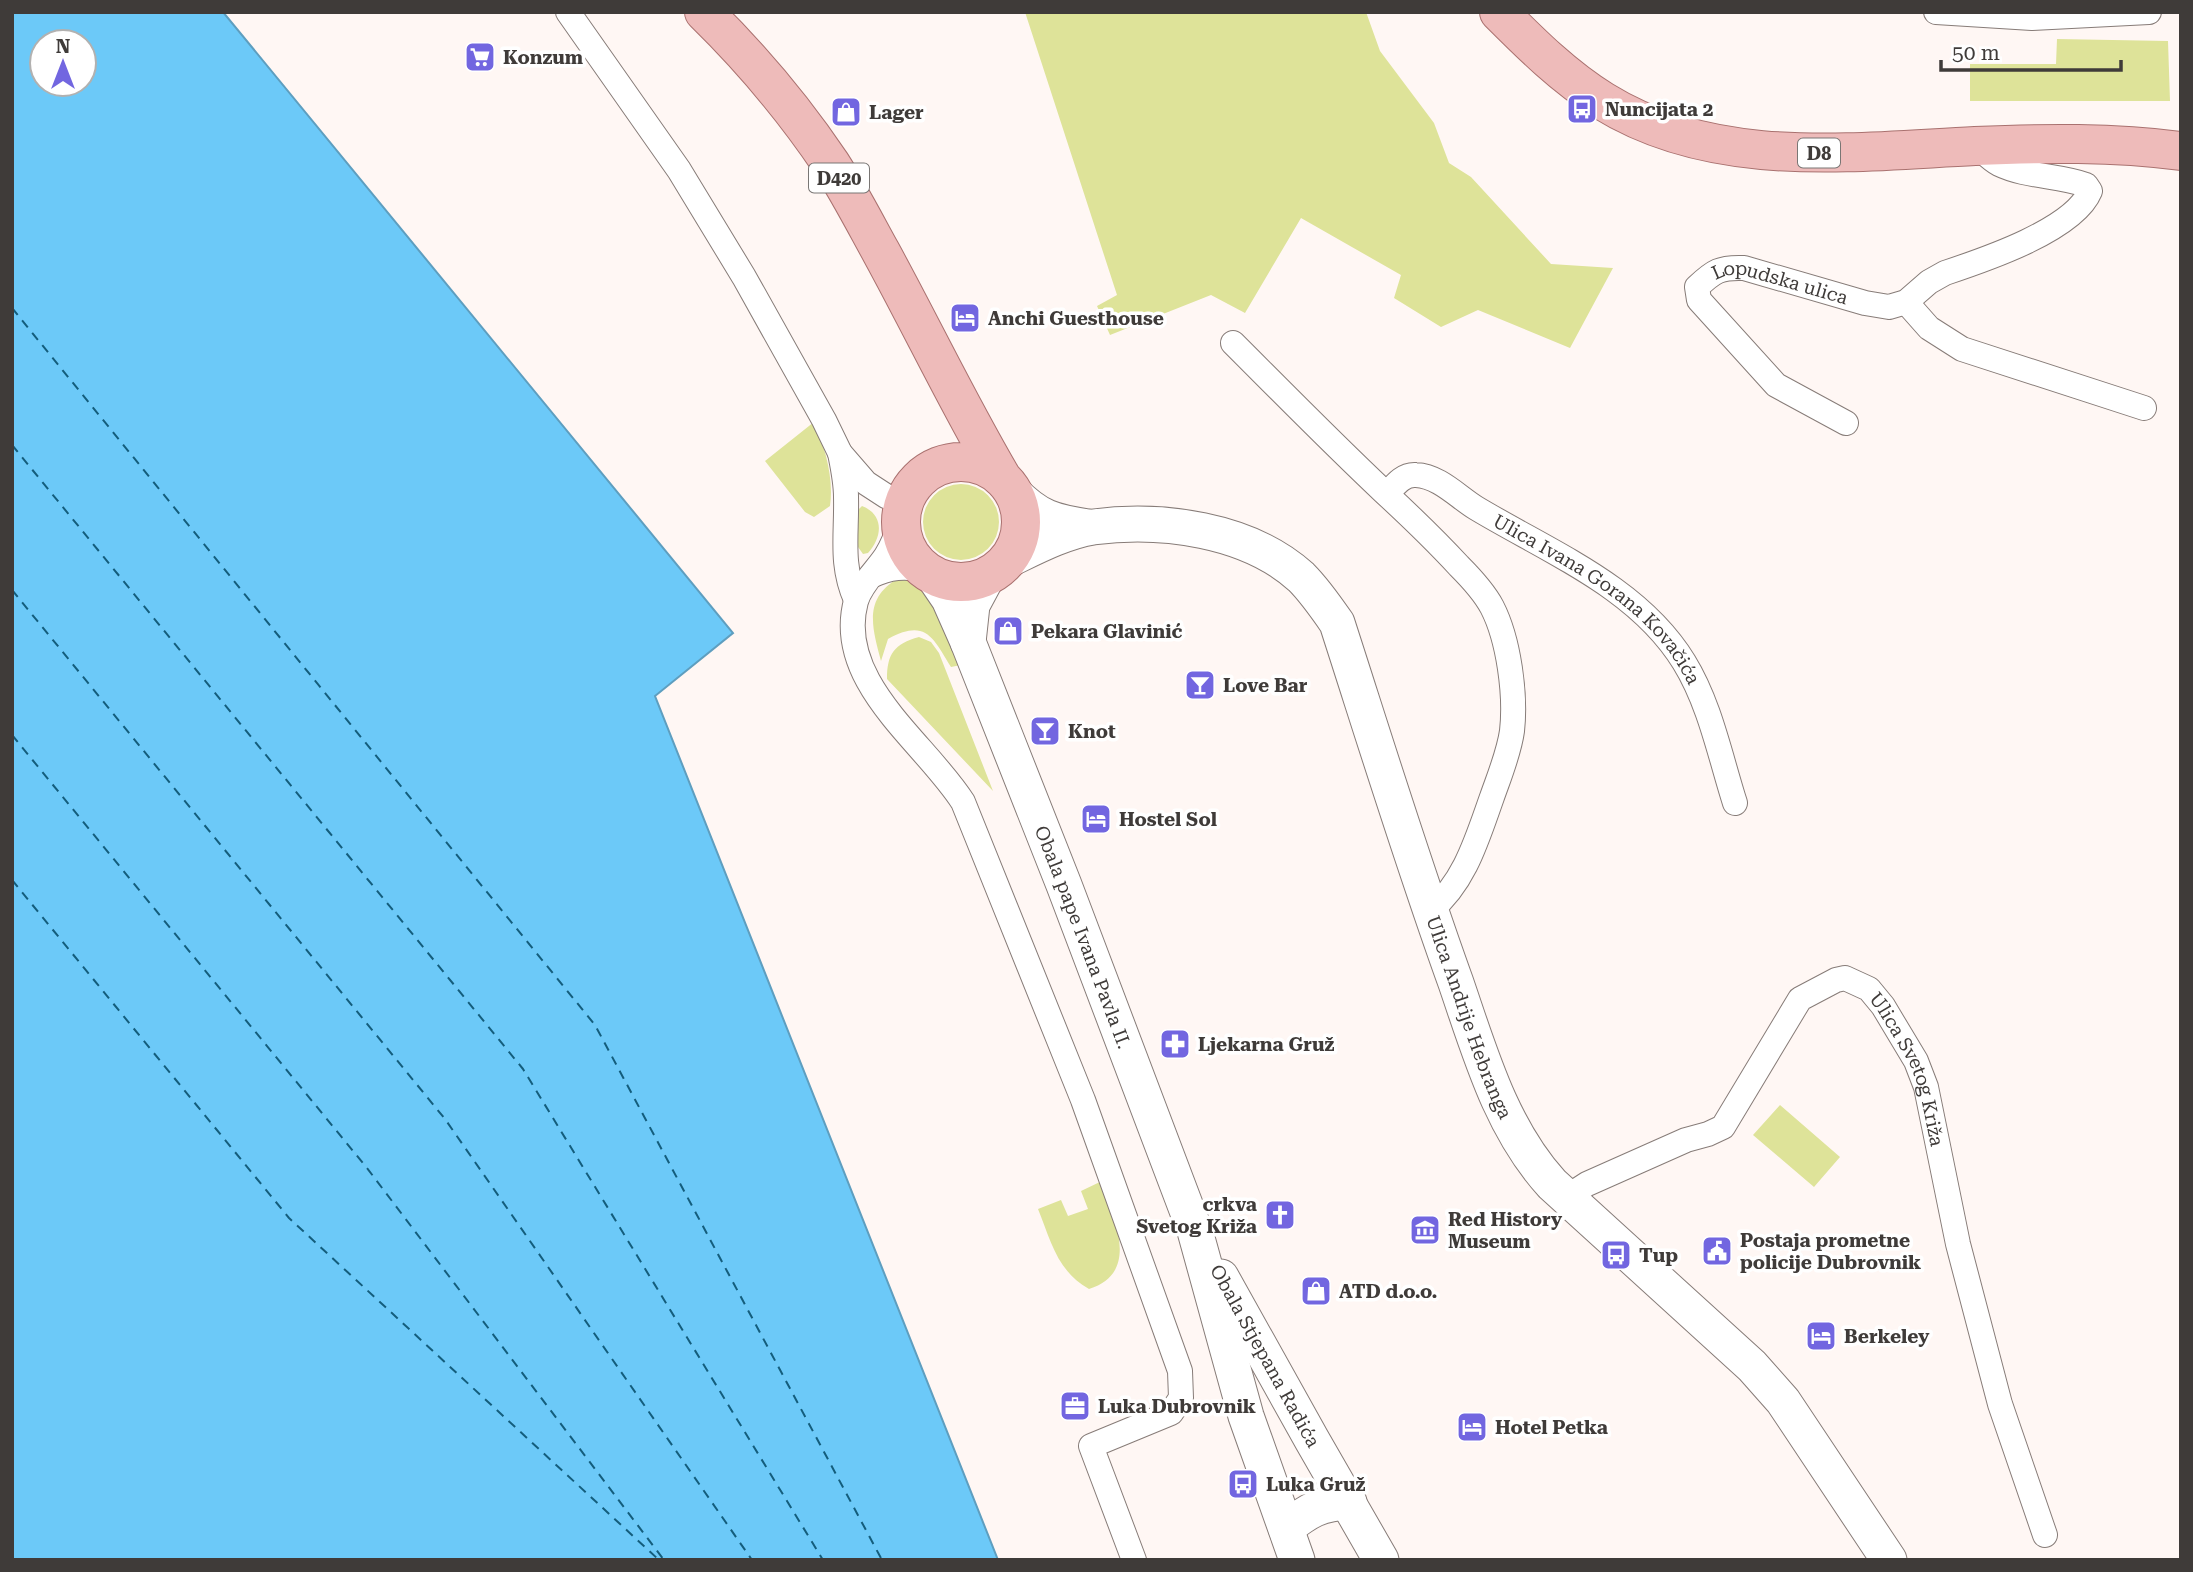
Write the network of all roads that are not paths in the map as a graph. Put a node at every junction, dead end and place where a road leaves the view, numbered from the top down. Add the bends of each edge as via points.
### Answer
1 (568, 12) edge
2 (704, 12) edge
3 (1499, 12) edge
4 (1936, 12) edge
5 (2149, 12) edge
6 (1977, 146) junction
7 (2181, 151) edge
8 (1906, 302) junction
9 (1233, 343) dead end
10 (943, 366) junction
11 (2144, 408) dead end
12 (1846, 423) dead end
13 (840, 453) junction
14 (936, 468) junction
15 (1008, 485) junction
16 (1387, 494) junction
17 (903, 513) junction
18 (1092, 527) junction
19 (998, 568) junction
20 (928, 572) junction
21 (872, 576) junction
22 (856, 600) junction
23 (968, 642) junction
24 (1735, 803) dead end
25 (1430, 911) junction
26 (1567, 1197) junction
27 (1195, 1231) junction
28 (1349, 1502) junction
29 (1286, 1528) junction
30 (2045, 1535) dead end
31 (1134, 1560) edge
32 (1297, 1560) edge
33 (1381, 1560) edge
34 (1889, 1560) edge

1 - 13 street via 679,170 744,277
2 - 10 main road, D420 via 756,66 832,166
3 - 6 main road, D8 via 1563,73 1604,102 1646,123 1703,141 1815,153
4 - 5 street via 2032,18
6 - 7 main road, D8 via 2098,144
6 - 8 street via 1997,163 2024,173 2086,185 2090,191 2087,199 2052,229 1945,273
8 - 11 street via 1929,328 1962,349
8 - 12 street, Lopudska ulica via 1889,307 1865,303 1744,268 1713,271 1697,287 1699,300 1776,385
9 - 16 street
10 - 14 main road, D420 via 950,410 948,438
10 - 15 main road, D420
13 - 17 street via 866,483
13 - 22 street via 846,499 845,564
14 - 15 main road via 971,463 987,468
14 - 17 main road, D420 via 912,489
15 - 18 main road, Ulica Andrije Hebranga via 1030,509 1046,518
15 - 19 main road, D420 via 1020,509 1021,527 1017,545
16 - 24 street, Ulica Ivana Gorana Kovačića via 1399,480 1414,474 1431,478 1638,609 1684,662 1700,694
16 - 25 street via 1459,566 1492,607 1508,655 1512,690 1512,732 1475,844 1458,882
17 - 20 main road via 904,540
17 - 21 street via 886,556
18 - 19 main road, Ulica Andrije Hebranga via 1041,543
18 - 25 main road, Ulica Andrije Hebranga via 1209,531 1275,559 1319,597 1337,624
19 - 20 main road via 969,582 950,581
19 - 23 main road, Obala pape Ivana Pavla II. via 972,606
20 - 21 street via 907,566 887,568
20 - 23 main road, Obala pape Ivana Pavla II. via 949,599
21 - 22 street
22 - 31 street via 854,635 863,673 874,693 963,802 1083,1100 1180,1371 1181,1398 1171,1413 1091,1447
23 - 27 main road, Obala pape Ivana Pavla II.
25 - 26 main road, Ulica Andrije Hebranga via 1489,1076 1511,1124 1533,1163
26 - 30 street, Ulica Svetog Križa via 1587,1184 1724,1127 1800,999 1845,978 1869,989 1916,1061 1926,1087 1958,1244 2000,1404
26 - 34 main road, Ulica Andrije Hebranga via 1752,1366 1783,1401
27 - 28 main road, Obala Stjepana Radića
27 - 29 main road, Obala Stjepana Radića via 1246,1416
28 - 29 main road via 1328,1502
28 - 33 main road, Obala Stjepana Radića
29 - 32 main road, Obala Stjepana Radića

